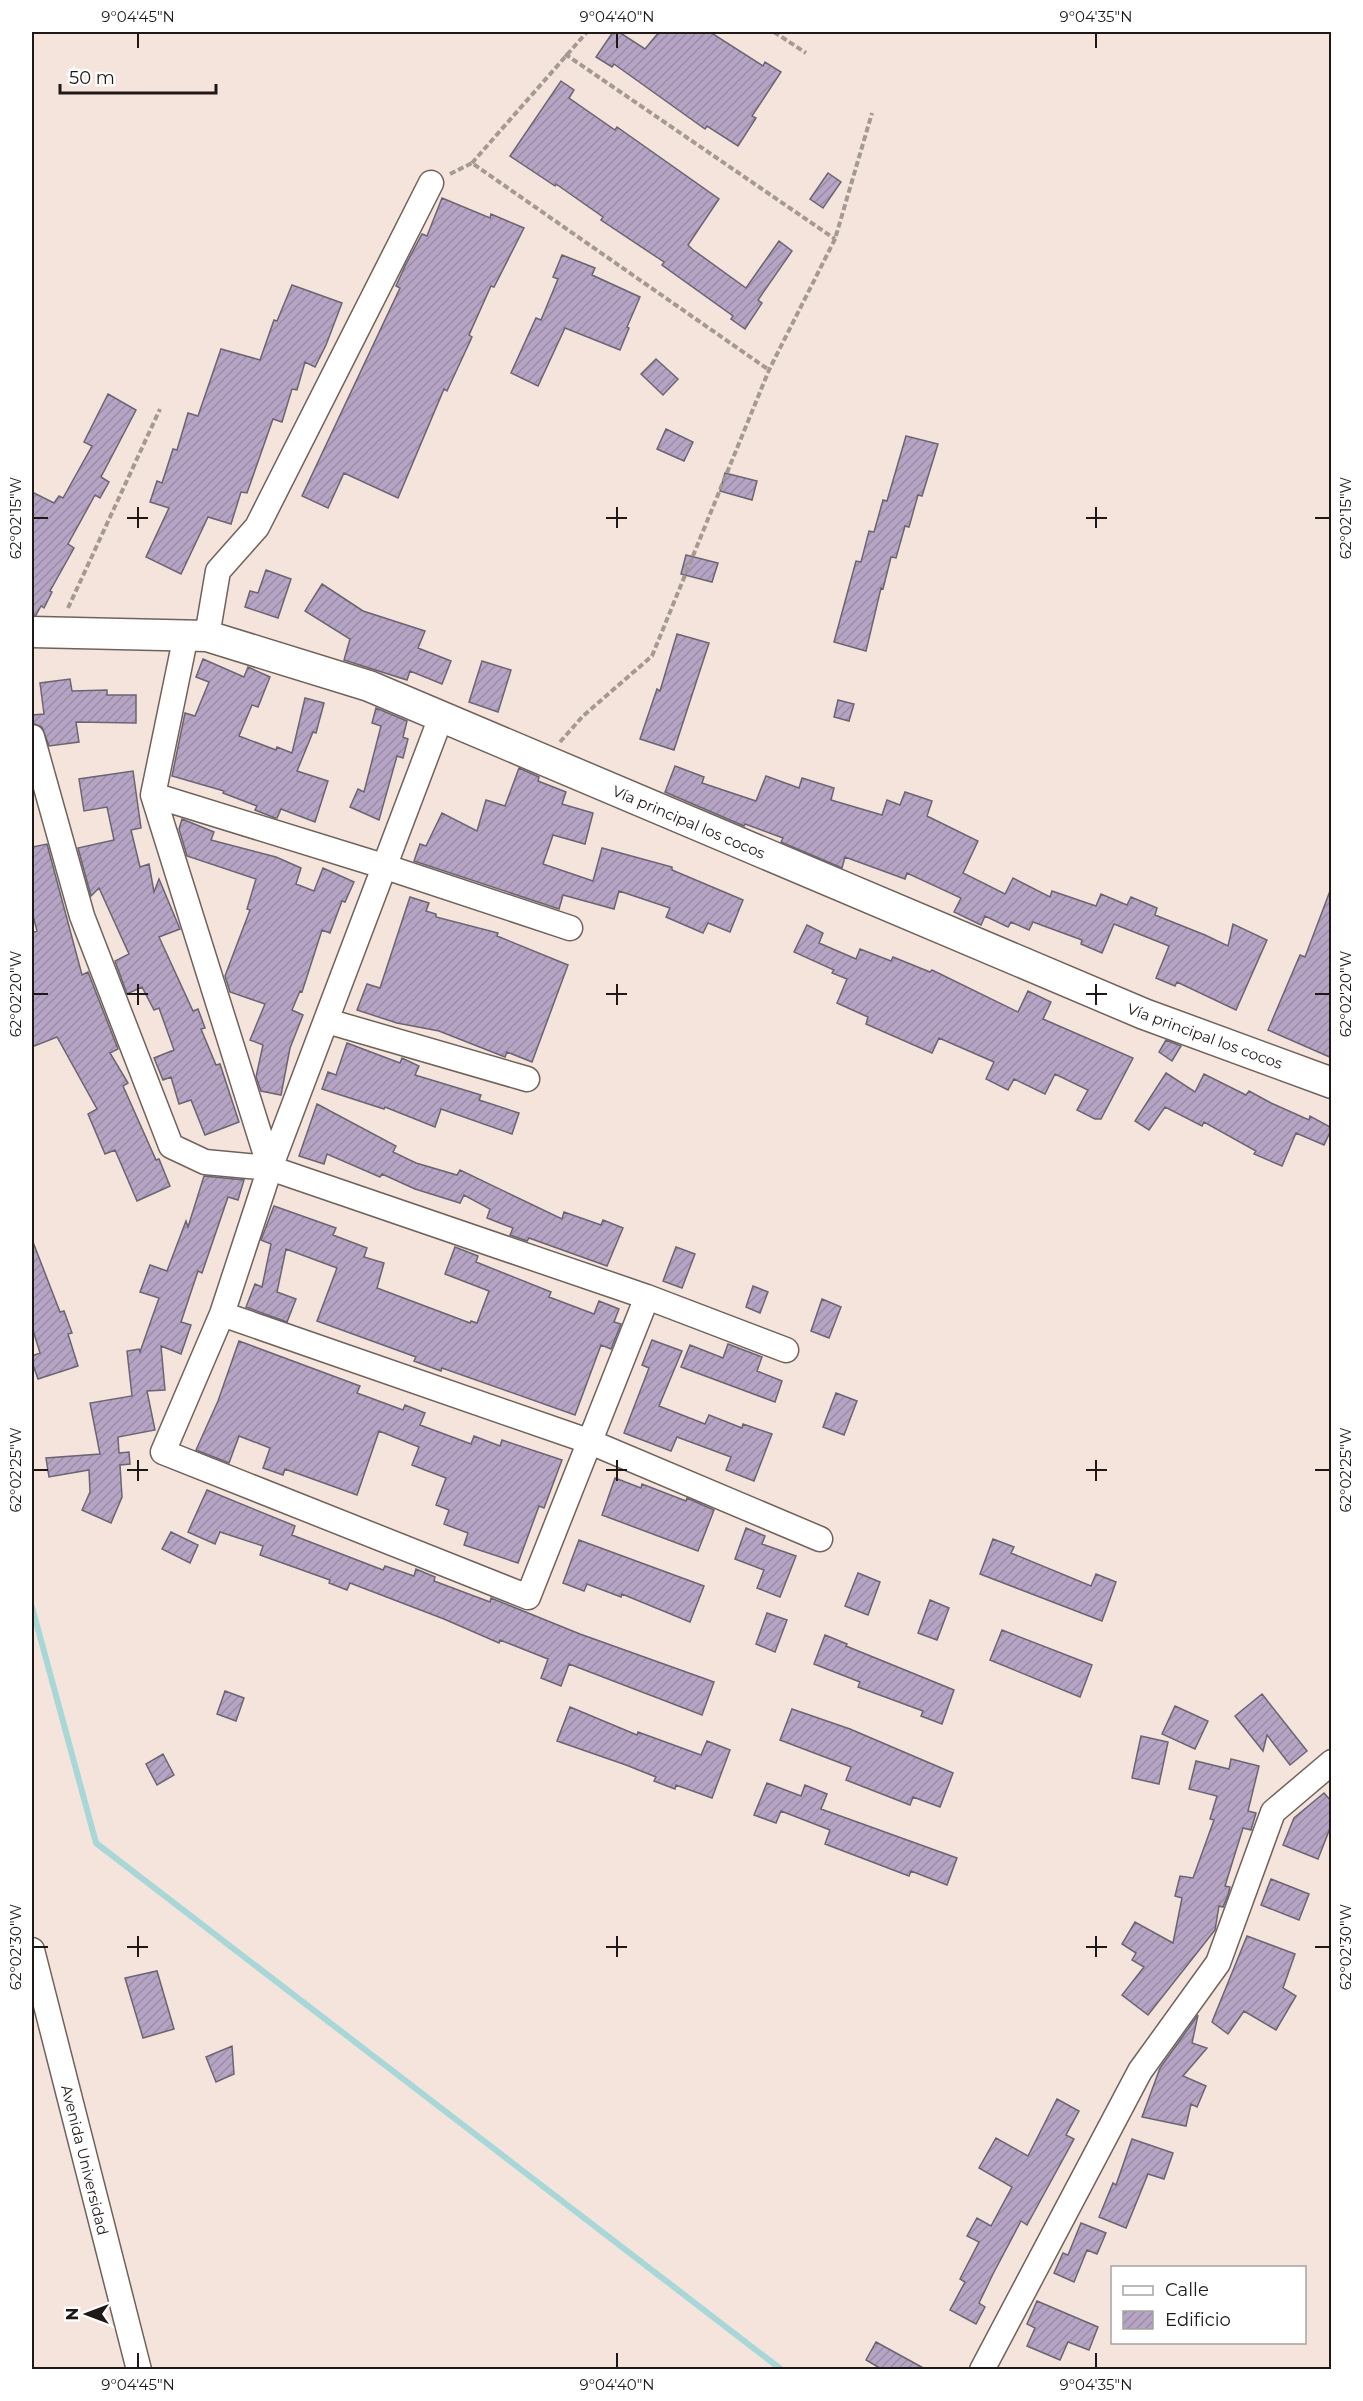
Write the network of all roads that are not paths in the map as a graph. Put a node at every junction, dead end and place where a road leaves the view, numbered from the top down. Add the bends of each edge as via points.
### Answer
1 (430, 183) road end
2 (44, 632) edge
3 (197, 635) junction
4 (441, 717) junction
5 (32, 737) edge
6 (153, 795) junction
7 (382, 866) junction
8 (570, 928) dead end
9 (327, 1021) junction
10 (527, 1078) dead end
11 (1332, 1083) edge
12 (270, 1168) junction
13 (647, 1297) junction
14 (222, 1314) junction
15 (786, 1350) dead end
16 (588, 1441) junction
17 (820, 1539) dead end
18 (1332, 1762) edge
19 (32, 1950) edge
20 (139, 2370) edge
21 (982, 2370) edge

1 - 3 street via 257,527 218,571
2 - 3 street, Vía principal los cocos
3 - 4 street, Vía principal los cocos via 369,686
3 - 6 street
4 - 7 street
4 - 11 street, Vía principal los cocos via 1144,1014
5 - 12 street via 82,916 171,1146 205,1162
6 - 7 street
6 - 12 street
7 - 8 street
7 - 9 street
9 - 10 street
9 - 12 street
12 - 13 street
12 - 14 street
13 - 15 street
13 - 16 street
14 - 16 street
14 - 16 street via 164,1452 528,1597
16 - 17 street
18 - 21 street via 1273,1812 1218,1963 1140,2071
19 - 20 street, Avenida Universidad

